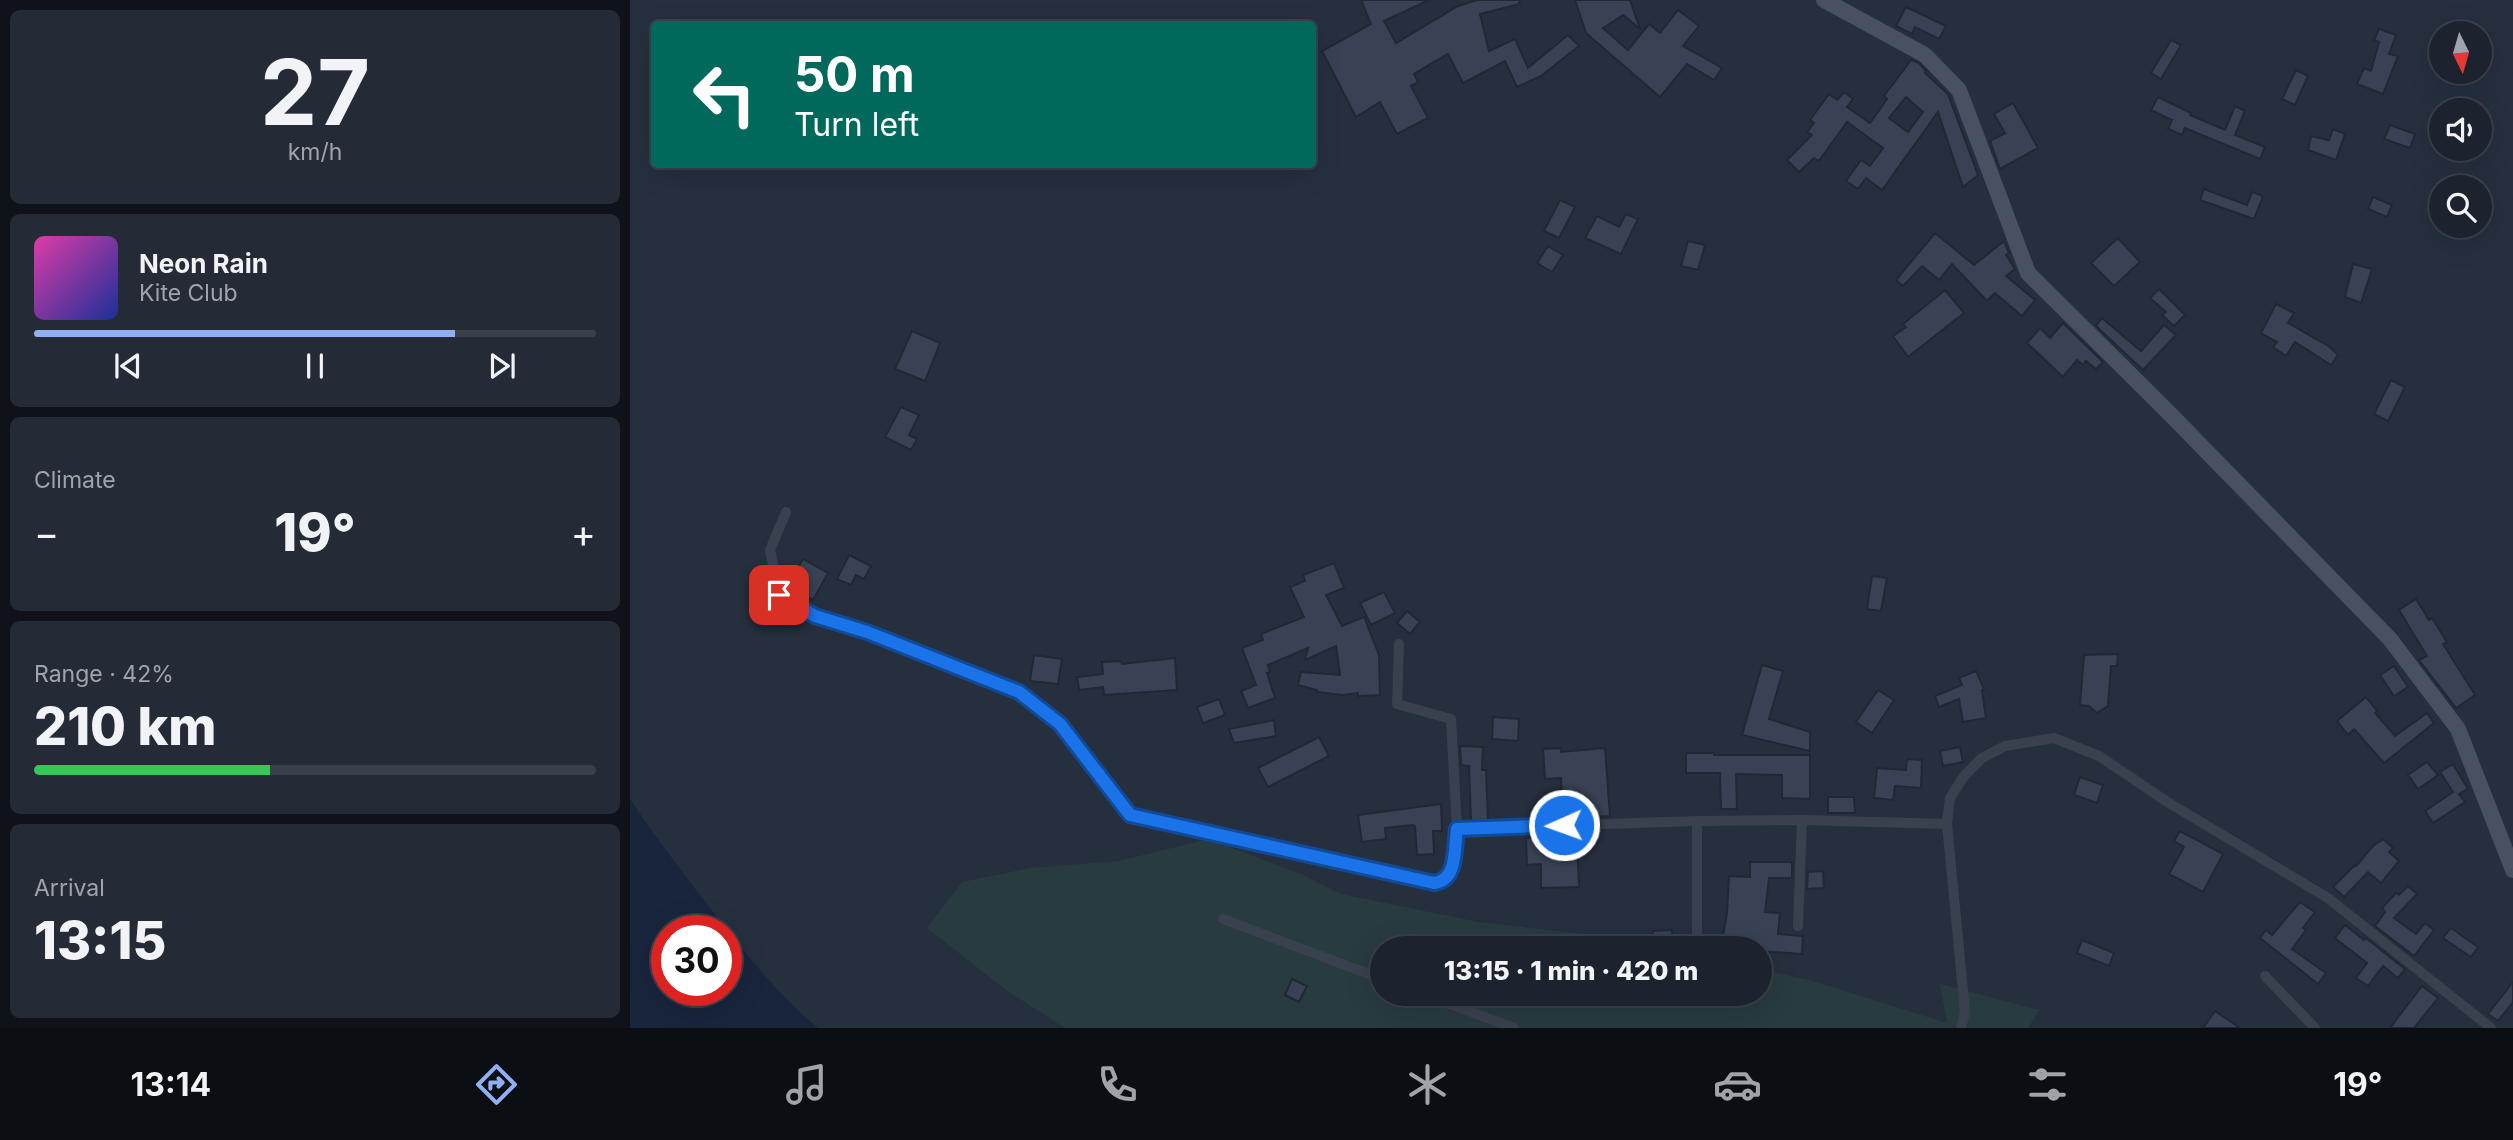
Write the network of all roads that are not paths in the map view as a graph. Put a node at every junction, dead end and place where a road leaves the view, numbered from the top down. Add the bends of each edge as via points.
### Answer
1 (1824, 0) edge
2 (786, 512) dead end
3 (1399, 644) dead end
4 (1801, 820) junction
5 (1697, 821) junction
6 (1947, 824) junction
7 (1457, 829) junction
8 (2513, 870) edge
9 (1223, 919) dead end
10 (1798, 926) dead end
11 (1697, 936) edge
12 (1370, 974) edge
13 (2265, 976) dead end
14 (1455, 1006) edge
15 (1514, 1028) edge
16 (1961, 1028) edge
17 (2315, 1028) edge
18 (2491, 1028) edge

1 - 8 street via 1925,55 1959,90 2028,273 2390,639 2458,729
2 - 7 street via 770,550 779,595 815,616 1019,692 1060,724 1130,815 1434,883 1451,874
3 - 7 street via 1397,704 1451,719
4 - 5 street
4 - 6 street
4 - 10 street
5 - 7 street
5 - 11 street
6 - 16 street via 1965,1012
6 - 18 street via 1950,798 1982,758 2005,746 2054,738 2099,756 2328,898
9 - 12 street
13 - 17 street
14 - 15 street

